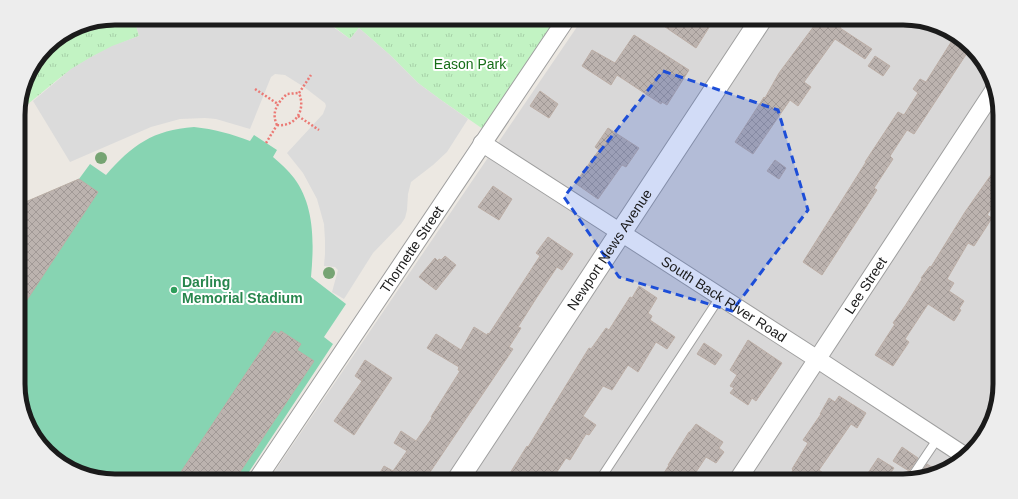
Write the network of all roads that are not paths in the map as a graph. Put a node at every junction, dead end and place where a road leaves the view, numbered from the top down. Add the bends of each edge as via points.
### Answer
1 (562, 25) edge
2 (757, 25) edge
3 (991, 95) edge
4 (482, 144) junction
5 (621, 234) junction
6 (720, 297) junction
7 (817, 359) junction
8 (938, 438) junction
9 (961, 453) edge
10 (914, 473) edge
11 (261, 474) edge
12 (463, 474) edge
13 (604, 474) edge
14 (742, 474) edge

1 - 4 street, Thornette Street
2 - 5 street, Newport News Avenue
3 - 7 street, Lee Street
4 - 5 street, South Back River Road
4 - 11 street, Thornette Street
5 - 6 street, South Back River Road
5 - 12 street, Newport News Avenue
6 - 7 street, South Back River Road
6 - 13 lane
7 - 8 street, South Back River Road
7 - 14 street, Lee Street
8 - 9 street, South Back River Road
8 - 10 lane

